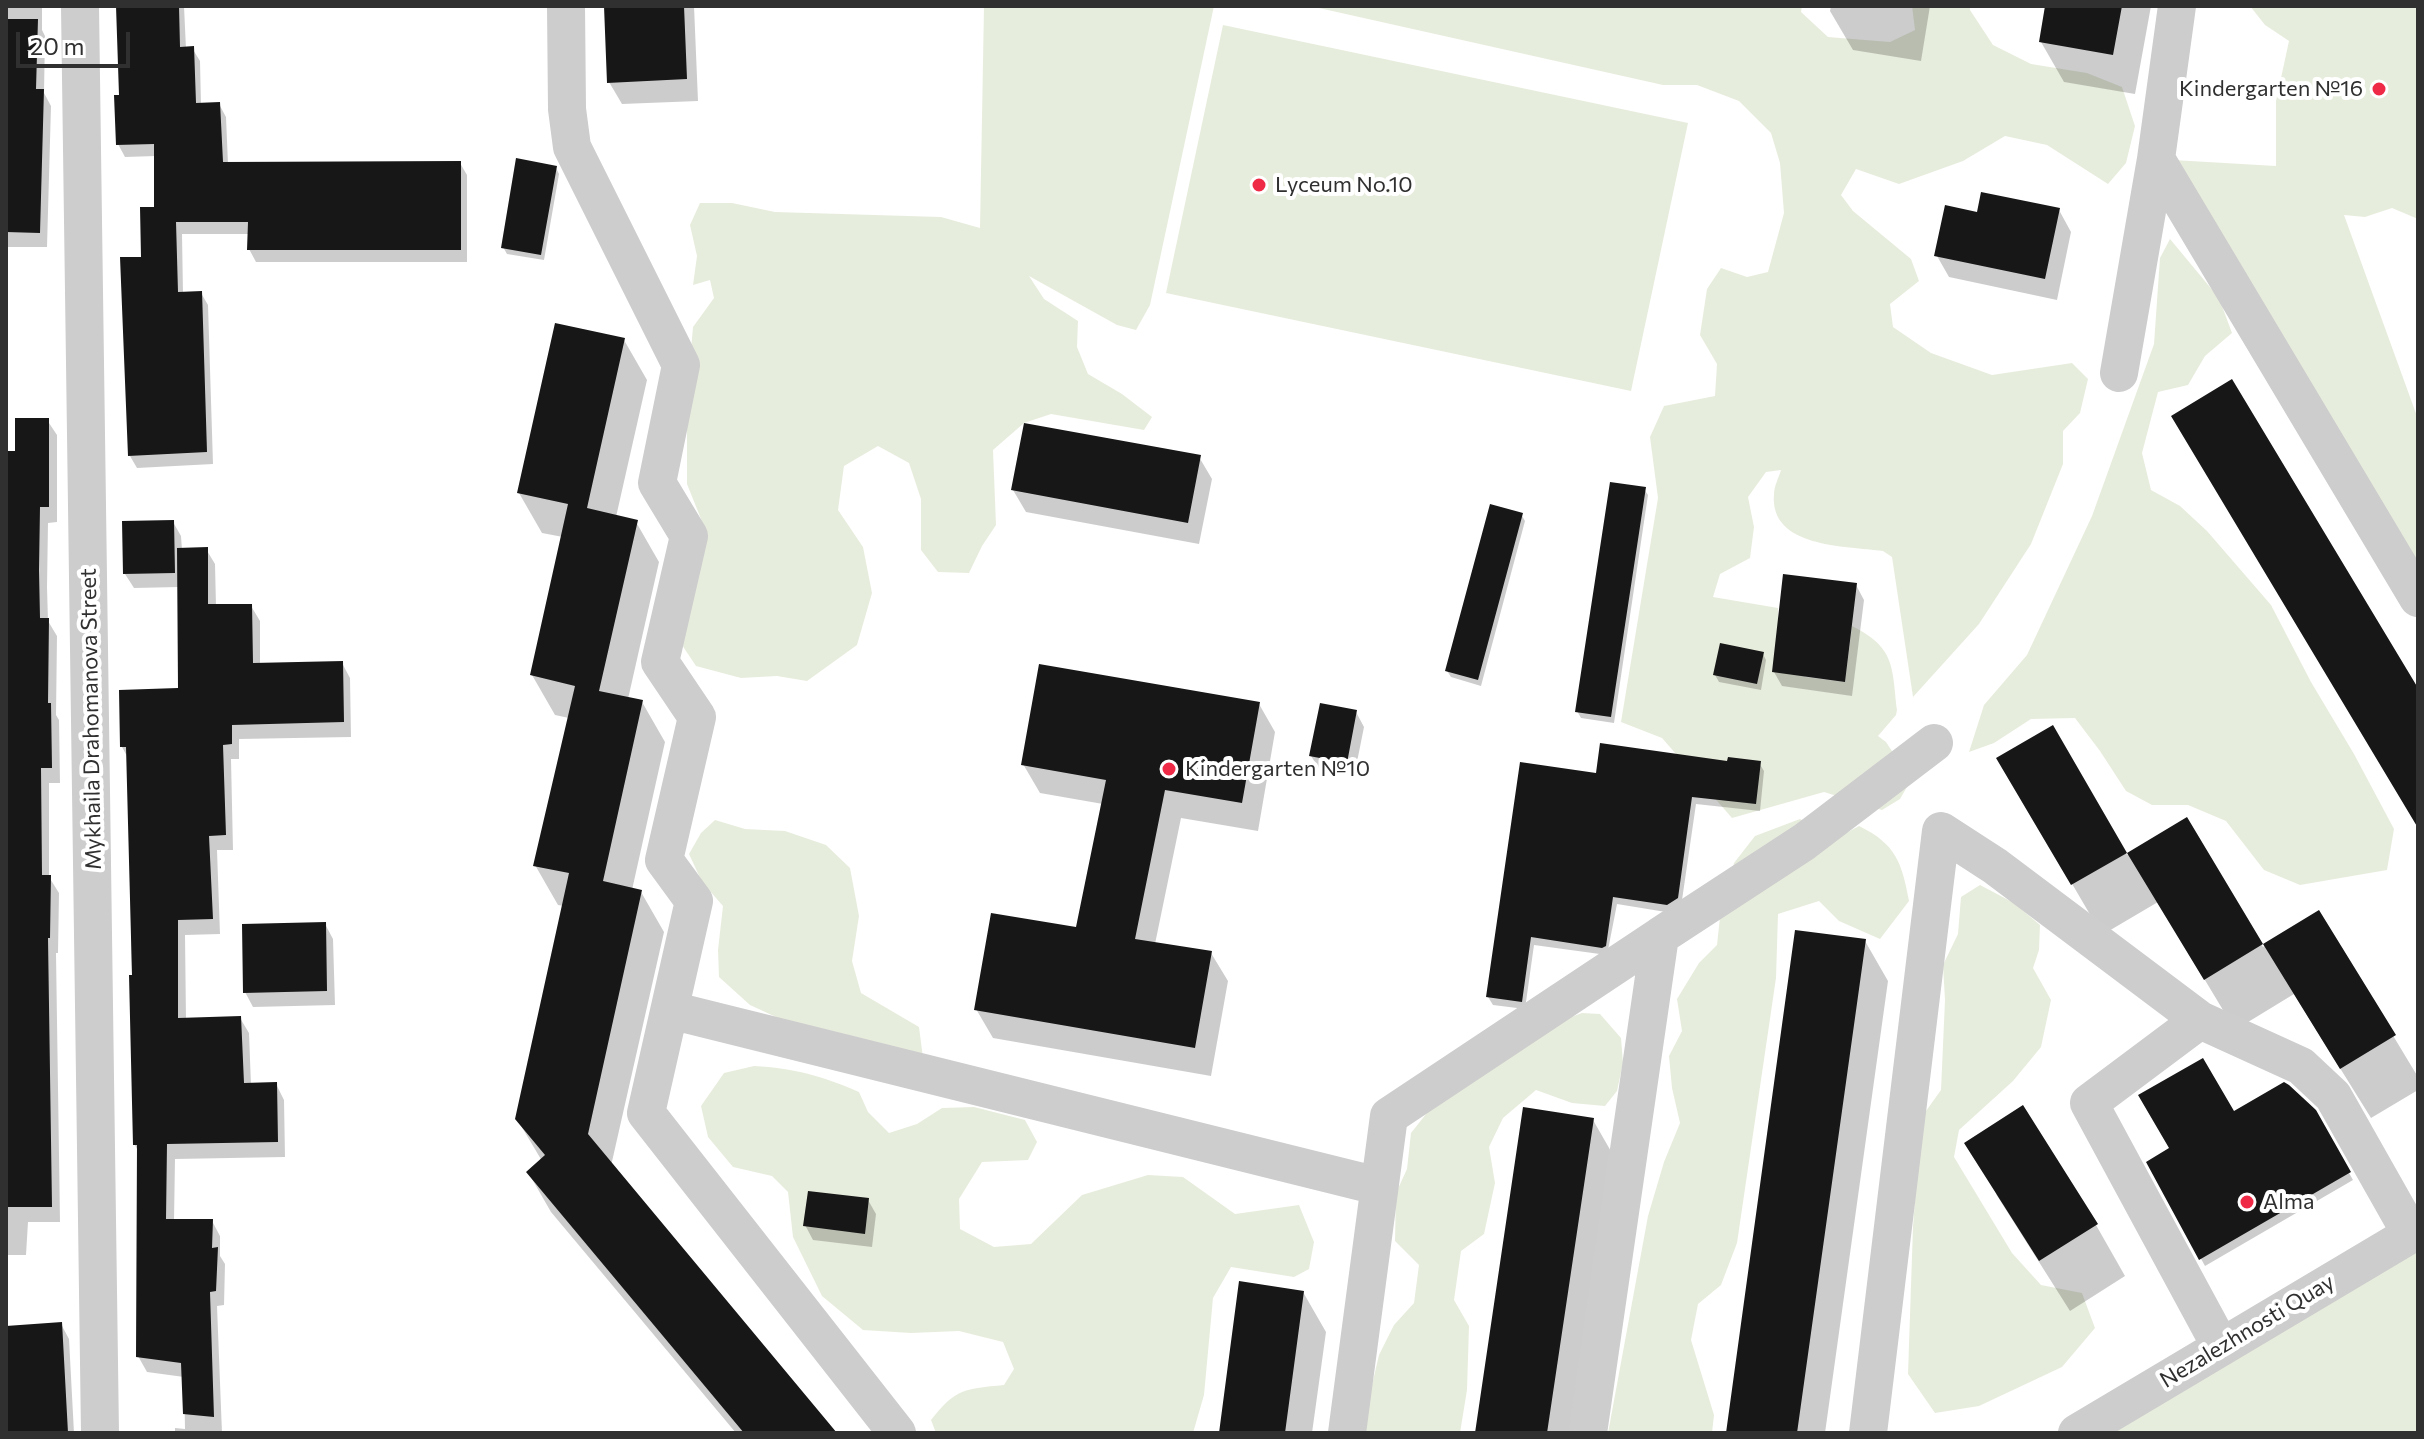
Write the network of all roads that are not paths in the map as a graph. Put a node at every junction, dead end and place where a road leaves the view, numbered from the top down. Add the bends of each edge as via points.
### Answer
1 (80, 6) edge
2 (566, 6) edge
3 (2177, 6) edge
4 (2156, 159) junction
5 (2119, 373) dead end
6 (2418, 598) edge
7 (1934, 743) dead end
8 (1660, 936) junction
9 (670, 1010) junction
10 (2200, 1020) junction
11 (1378, 1186) junction
12 (2415, 1232) edge
13 (2221, 1347) junction
14 (100, 1433) edge
15 (897, 1433) edge
16 (1347, 1433) edge
17 (1588, 1433) edge
18 (1868, 1433) edge
19 (2077, 1433) edge

1 - 14 street, Mykhaila Drahomanova Street
2 - 9 street via 572,147 681,365 657,483 689,536 660,662 697,717 664,860 694,901
3 - 4 street
4 - 5 street
4 - 6 street
7 - 8 street via 1804,842
8 - 11 street via 1389,1116
8 - 17 street
9 - 11 street
9 - 15 street via 646,1113
10 - 12 street via 2301,1066 2333,1096
10 - 13 street via 2089,1103
10 - 18 street via 1941,831
11 - 16 street
12 - 13 street, Nezalezhnosti Quay
13 - 19 street, Nezalezhnosti Quay

